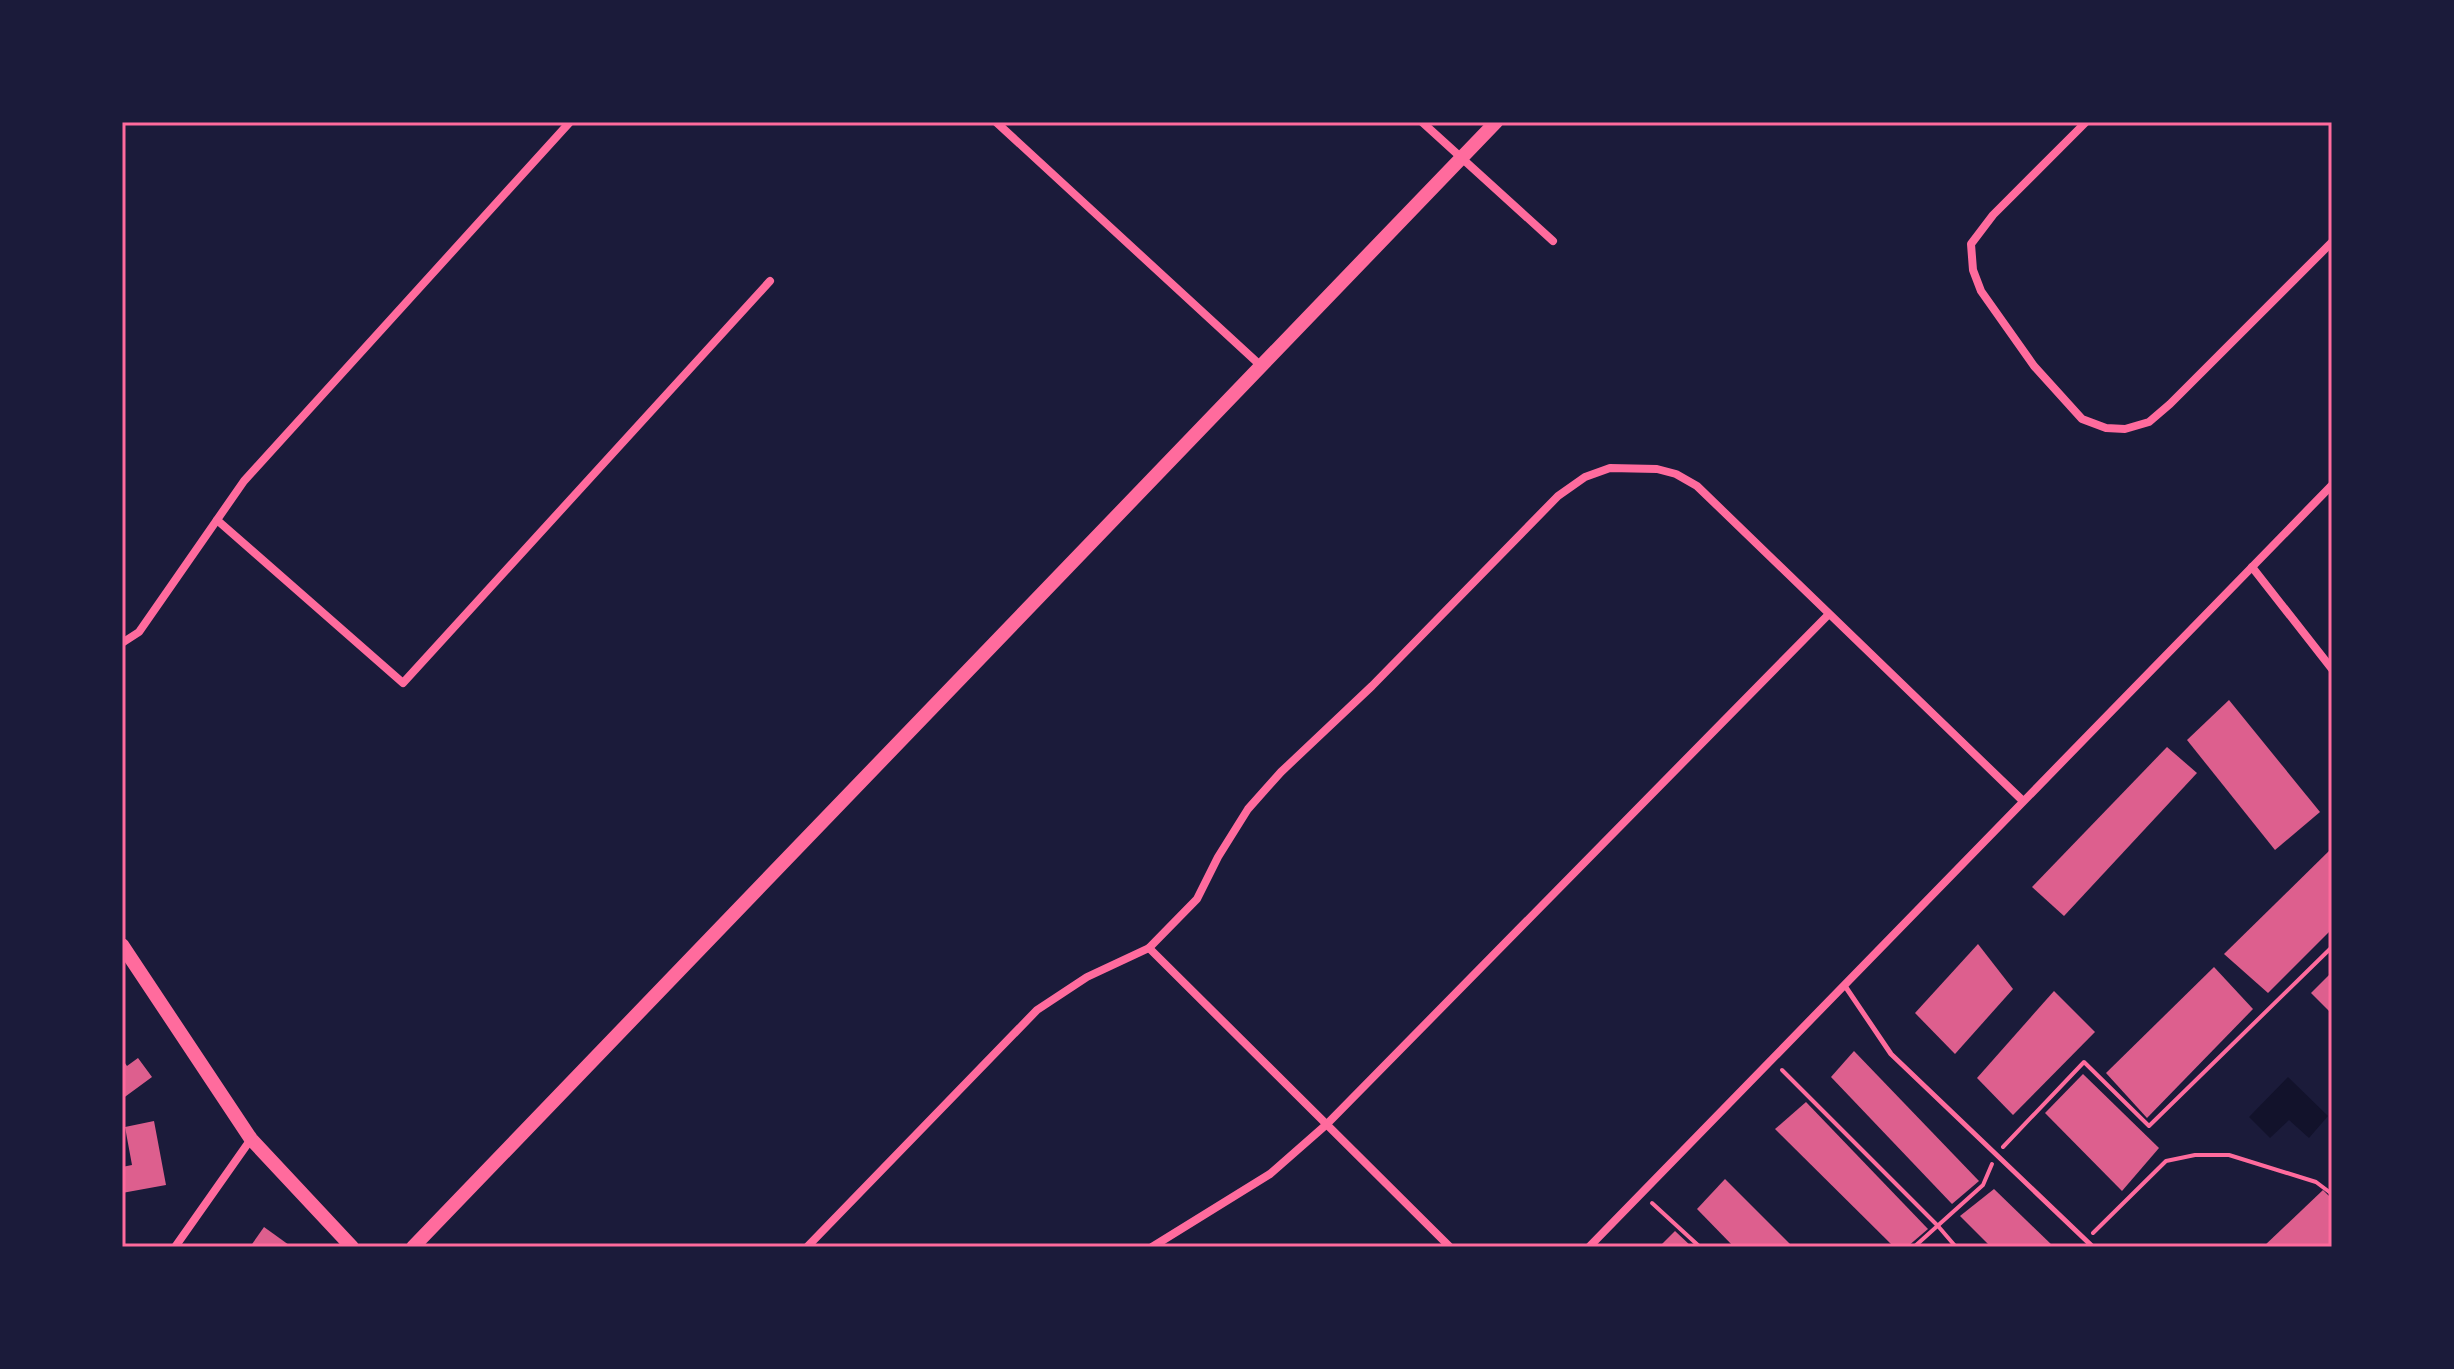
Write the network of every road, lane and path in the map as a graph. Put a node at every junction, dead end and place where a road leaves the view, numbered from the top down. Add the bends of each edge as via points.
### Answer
1 (570, 122) edge
2 (996, 122) edge
3 (1422, 122) edge
4 (1496, 122) edge
5 (2086, 122) edge
6 (1461, 158) junction
7 (1553, 241) dead end
8 (2332, 242) edge
9 (770, 281) dead end
10 (1260, 365) junction
11 (2332, 485) edge
12 (217, 520) junction
13 (2252, 567) junction
14 (1828, 615) junction
15 (122, 643) edge
16 (2332, 669) edge
17 (2022, 800) junction
18 (122, 945) edge
19 (2332, 947) edge
20 (1149, 948) junction
21 (1844, 985) junction
22 (1771, 1060) junction
23 (1327, 1124) junction
24 (251, 1139) junction
25 (1996, 1154) junction
26 (1641, 1193) junction
27 (2332, 1194) edge
28 (1938, 1226) junction
29 (2086, 1240) junction
30 (175, 1247) edge
31 (352, 1247) edge
32 (413, 1247) edge
33 (807, 1247) edge
34 (1152, 1247) edge
35 (1450, 1247) edge
36 (1589, 1247) edge
37 (1700, 1247) edge
38 (1914, 1247) edge
39 (1956, 1247) edge
40 (2093, 1247) edge

1 - 12 street via 244,481
2 - 10 street
3 - 6 street
4 - 6 street
5 - 8 street via 1971,244 1981,291 2034,366 2082,419 2125,429 2149,422
6 - 7 street
6 - 10 street
9 - 12 street via 403,683
10 - 32 street
11 - 13 street
12 - 15 street via 139,632
13 - 16 street
13 - 17 street
14 - 17 street
14 - 20 street via 1697,486 1676,474 1610,468 1585,477 1558,496 1281,772 1248,809 1197,899
14 - 23 street
17 - 21 street
18 - 24 street
19 - 25 path via 2149,1126 2084,1062
20 - 23 street
20 - 33 street via 1087,977 1037,1010
21 - 22 street
21 - 25 lane via 1891,1054
22 - 26 street
22 - 28 path
23 - 34 street via 1270,1174
23 - 35 street
24 - 30 street
24 - 31 street
25 - 28 path via 1983,1185
25 - 29 lane
26 - 36 street
26 - 37 path
27 - 29 path via 2316,1182 2229,1155 2195,1155 2166,1161
28 - 38 path
28 - 39 path
29 - 40 lane

